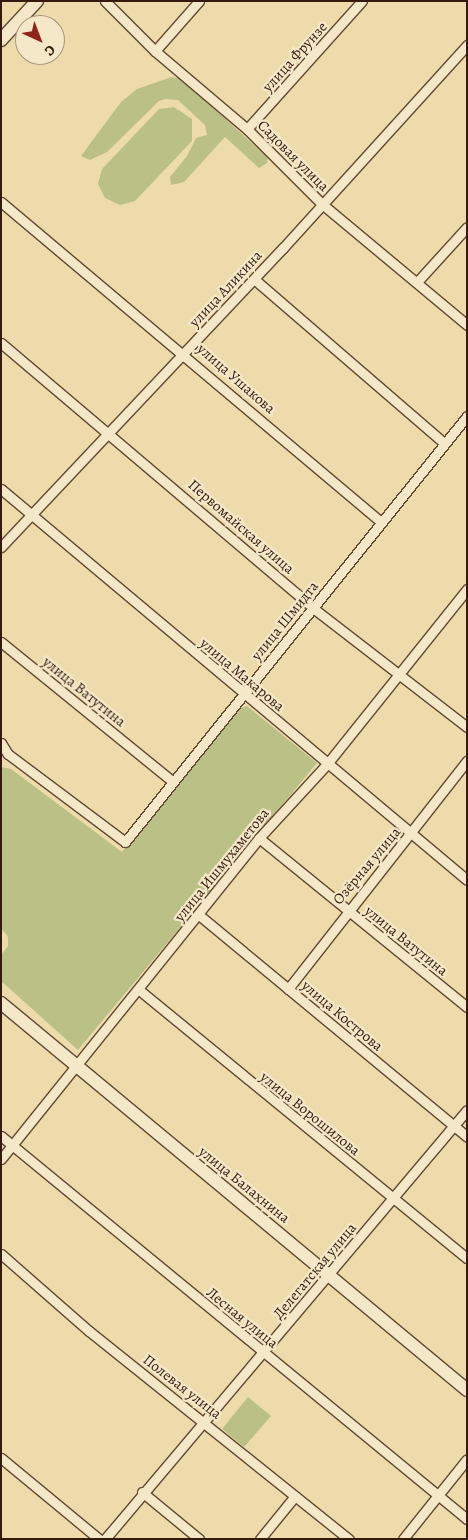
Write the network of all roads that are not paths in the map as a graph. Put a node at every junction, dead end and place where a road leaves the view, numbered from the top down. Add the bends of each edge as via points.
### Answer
1 (37, 1) edge
2 (105, 1) edge
3 (198, 1) edge
4 (362, 1) edge
5 (1, 40) edge
6 (467, 45) edge
7 (154, 51) junction
8 (247, 129) junction
9 (1, 202) edge
10 (322, 204) junction
11 (467, 227) edge
12 (254, 279) junction
13 (416, 282) junction
14 (467, 325) edge
15 (1, 343) edge
16 (184, 353) junction
17 (467, 416) edge
18 (109, 434) junction
19 (445, 444) junction
20 (1, 489) edge
21 (34, 515) junction
22 (381, 522) junction
23 (1, 547) edge
24 (467, 589) edge
25 (313, 608) junction
26 (1, 642) edge
27 (400, 674) junction
28 (244, 695) junction
29 (467, 727) edge
30 (1, 743) edge
31 (4, 757) edge
32 (467, 761) edge
33 (327, 764) junction
34 (173, 782) junction
35 (412, 834) junction
36 (259, 838) junction
37 (467, 880) edge
38 (347, 911) junction
39 (200, 915) junction
40 (288, 988) junction
41 (138, 989) junction
42 (1, 1003) edge
43 (467, 1007) edge
44 (74, 1066) junction
45 (467, 1110) edge
46 (453, 1127) junction
47 (1, 1136) edge
48 (467, 1137) edge
49 (13, 1146) junction
50 (1, 1159) edge
51 (394, 1199) junction
52 (1, 1254) edge
53 (467, 1258) edge
54 (329, 1276) junction
55 (264, 1353) junction
56 (467, 1390) edge
57 (206, 1422) junction
58 (1, 1458) edge
59 (467, 1459) edge
60 (142, 1492) junction
61 (437, 1495) junction
62 (295, 1496) junction
63 (467, 1519) edge
64 (99, 1539) edge
65 (105, 1539) edge
66 (199, 1539) edge
67 (260, 1539) edge
68 (349, 1539) edge
69 (403, 1539) edge

1 - 5 street
2 - 7 street, Садовая улица
3 - 7 street
4 - 8 street, улица Фрунзе
6 - 10 street, улица Аликина
7 - 8 street, Садовая улица
8 - 10 street, Садовая улица
9 - 16 street, улица Ушакова
10 - 12 street, улица Аликина
10 - 13 street, Садовая улица
11 - 13 street
12 - 16 street, улица Аликина
12 - 19 street
13 - 14 street, Садовая улица
15 - 18 street, Первомайская улица
16 - 18 street, улица Аликина
16 - 22 street, улица Ушакова
17 - 19 street, улица Шмидта
18 - 21 street, улица Аликина
18 - 25 street, Первомайская улица
19 - 22 street, улица Шмидта
20 - 21 street, улица Макарова
21 - 23 street, улица Аликина
21 - 28 street, улица Макарова
22 - 25 street, улица Шмидта
24 - 27 street, улица Ишмухаметова
25 - 27 street, Первомайская улица
25 - 28 street, улица Шмидта
26 - 34 street, улица Ватутина
27 - 29 street, Первомайская улица
27 - 33 street, улица Ишмухаметова
28 - 33 street, улица Макарова
28 - 34 street, улица Шмидта
30 - 31 street
31 - 34 street, улица Шмидта via 125,842
32 - 35 street, Озёрная улица
33 - 35 street, улица Макарова
33 - 36 street, улица Ишмухаметова
35 - 37 street, улица Макарова
35 - 38 street, Озёрная улица
36 - 38 street, улица Ватутина
36 - 39 street, улица Ишмухаметова
38 - 40 street, Озёрная улица
38 - 43 street, улица Ватутина
39 - 40 street, улица Кострова
39 - 41 street, улица Ишмухаметова
40 - 46 street, улица Кострова
41 - 44 street, улица Ишмухаметова
41 - 51 street, улица Ворошилова
42 - 44 street, улица Балахнина
44 - 49 street, улица Ишмухаметова
44 - 54 street, улица Балахнина
45 - 46 street, Делегатская улица
46 - 48 street, улица Кострова
46 - 51 street, Делегатская улица
47 - 49 street, Лесная улица
49 - 50 street, улица Ишмухаметова
49 - 55 street, Лесная улица
51 - 53 street, улица Ворошилова
51 - 54 street, Делегатская улица
52 - 57 street, Полевая улица via 89,1331
54 - 55 street, Делегатская улица
54 - 56 street, улица Балахнина
55 - 57 street, Делегатская улица
55 - 61 street, Лесная улица
57 - 60 street, Делегатская улица
57 - 62 street, Полевая улица
58 - 64 street
59 - 61 street
60 - 65 street, Делегатская улица
60 - 66 street
61 - 63 street, Лесная улица
61 - 69 street
62 - 67 street
62 - 68 street, Полевая улица

